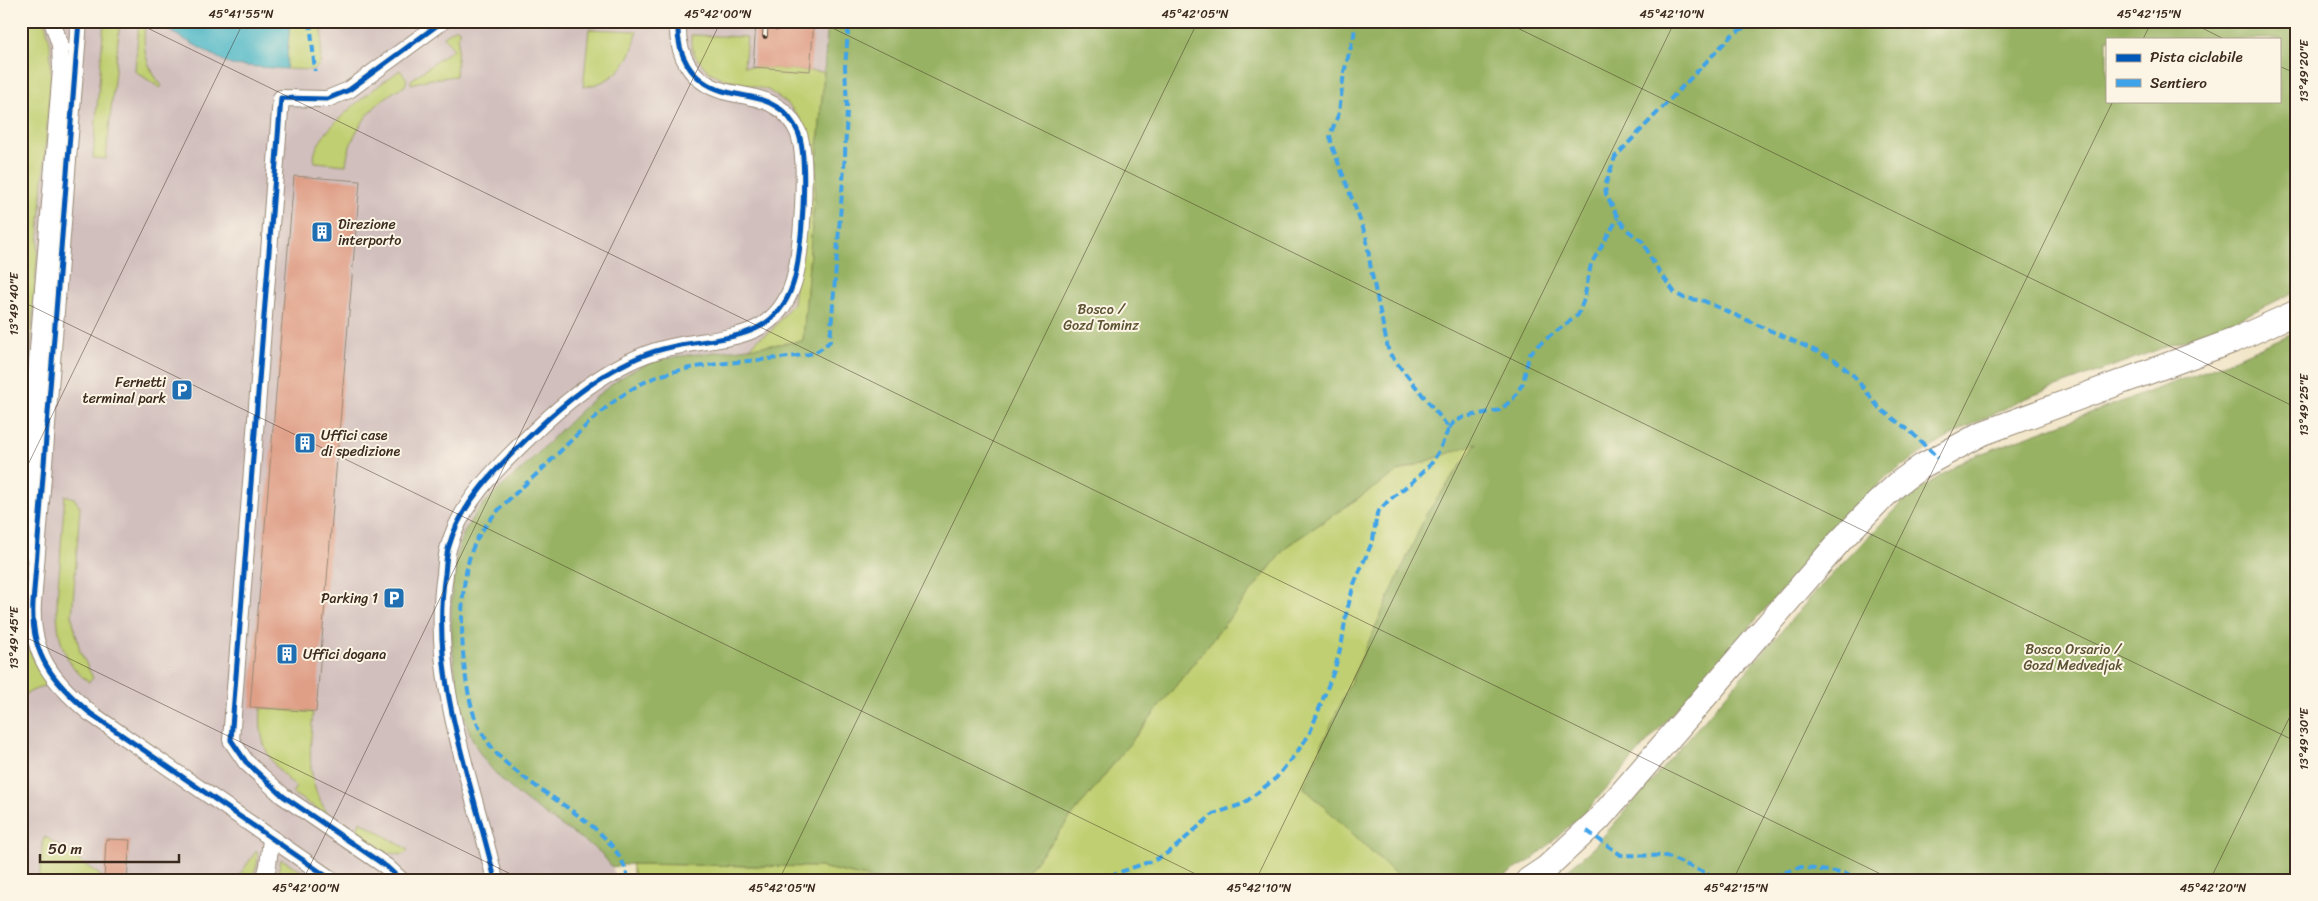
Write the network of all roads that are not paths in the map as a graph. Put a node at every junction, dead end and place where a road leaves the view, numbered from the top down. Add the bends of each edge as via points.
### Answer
1 (52, 21) edge
2 (79, 21) edge
3 (443, 21) edge
4 (678, 21) edge
5 (2297, 312) edge
6 (21, 556) edge
7 (271, 840) junction
8 (264, 880) edge
9 (332, 880) edge
10 (401, 880) edge
11 (495, 880) edge
12 (1528, 880) edge

1 - 6 street via 60,45 61,69
2 - 7 street via 33,603 34,635 46,666 65,692
3 - 10 street via 349,90 327,99 281,98 231,740 246,762 283,796
4 - 11 street via 680,50 687,68 702,82 778,107 799,134 804,174 794,282 787,301 773,319 756,330 651,352 599,380 549,417 500,465 464,511 449,546 442,595 442,648 459,750
5 - 12 street via 2235,340 1983,433 1900,482 1840,541 1599,819 1546,868
7 - 8 street
7 - 9 street

